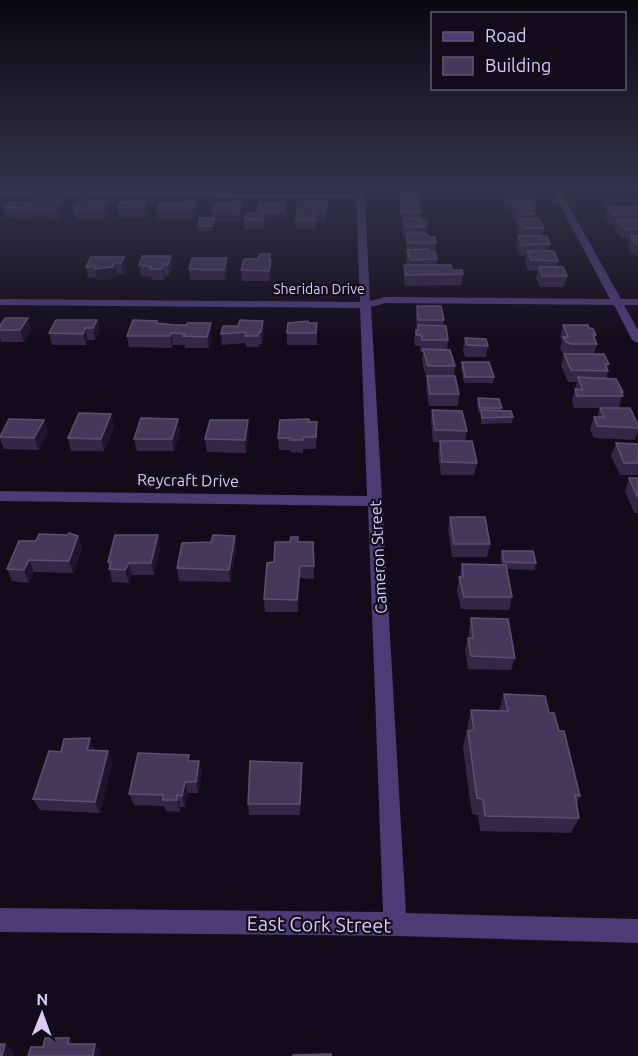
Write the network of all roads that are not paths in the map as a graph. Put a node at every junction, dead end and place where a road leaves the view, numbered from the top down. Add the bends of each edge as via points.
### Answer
1 (363, 239) edge
2 (583, 239) edge
3 (0, 302) edge
4 (618, 302) junction
5 (638, 302) edge
6 (367, 305) junction
7 (638, 340) edge
8 (0, 496) edge
9 (376, 501) junction
10 (0, 920) edge
11 (395, 924) junction
12 (638, 931) edge

1 - 6 street, Cameron Street
2 - 4 street
3 - 6 street, Sheridan Drive
4 - 5 street, Sheridan Drive
4 - 6 street, Sheridan Drive via 385,300
4 - 7 street
6 - 9 street, Cameron Street
8 - 9 street, Reycraft Drive
9 - 11 street, Cameron Street
10 - 11 street, East Cork Street
11 - 12 street, East Cork Street

